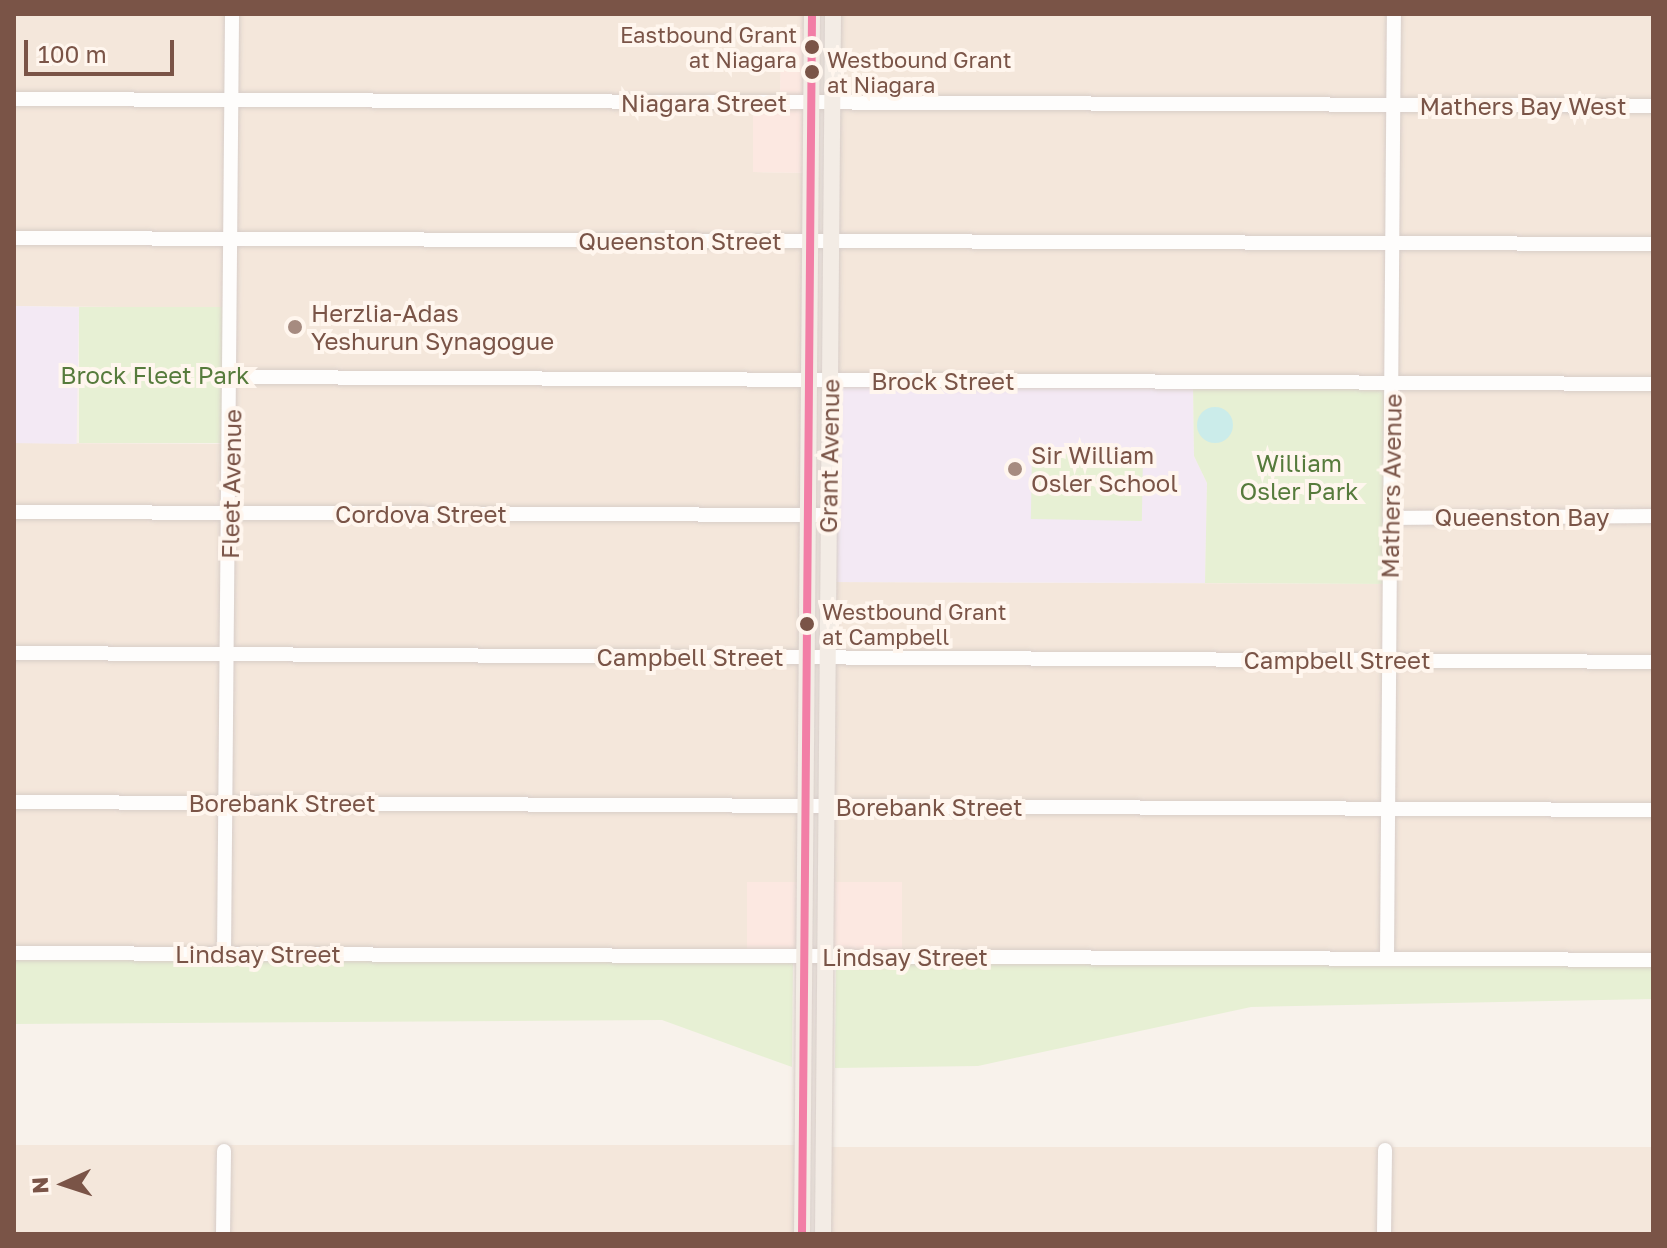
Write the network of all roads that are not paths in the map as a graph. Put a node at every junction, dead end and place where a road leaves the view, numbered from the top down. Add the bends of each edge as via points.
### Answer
1 (232, 14) edge
2 (812, 14) edge
3 (833, 14) edge
4 (1394, 14) edge
5 (14, 99) edge
6 (232, 100) junction
7 (811, 103) junction
8 (832, 104) junction
9 (1394, 106) junction
10 (1653, 106) edge
11 (14, 238) edge
12 (232, 239) junction
13 (811, 242) junction
14 (831, 242) junction
15 (1394, 244) junction
16 (1653, 244) edge
17 (233, 377) junction
18 (811, 380) junction
19 (831, 380) junction
20 (1394, 383) junction
21 (1653, 384) edge
22 (14, 512) edge
23 (231, 513) junction
24 (808, 515) junction
25 (829, 515) junction
26 (1653, 516) edge
27 (1391, 518) junction
28 (14, 653) edge
29 (227, 655) junction
30 (806, 658) junction
31 (825, 658) junction
32 (1387, 660) junction
33 (1653, 662) edge
34 (14, 802) edge
35 (228, 803) junction
36 (805, 806) junction
37 (824, 806) junction
38 (1386, 809) junction
39 (1653, 810) edge
40 (14, 953) edge
41 (224, 954) junction
42 (824, 956) junction
43 (804, 957) junction
44 (1387, 958) junction
45 (1653, 960) edge
46 (1385, 1150) dead end
47 (224, 1151) dead end
48 (223, 1234) edge
49 (802, 1234) edge
50 (823, 1234) edge
51 (1384, 1234) edge

1 - 6 street, Fleet Avenue
2 - 7 main road, Grant Avenue
3 - 8 main road, Grant Avenue
4 - 9 street, Mathers Avenue
5 - 6 street, Niagara Street
6 - 7 street, Niagara Street
6 - 12 street, Fleet Avenue
7 - 8 street, Niagara Street
7 - 13 main road, Grant Avenue
8 - 9 street, Niagara Street
8 - 14 main road, Grant Avenue
9 - 10 street, Mathers Bay West
9 - 15 street, Mathers Avenue
11 - 12 street, Queenston Street
12 - 13 street, Queenston Street
12 - 17 street, Fleet Avenue
13 - 14 street, Queenston Street
13 - 18 main road, Grant Avenue
14 - 15 street, Queenston Street
14 - 19 main road, Grant Avenue
15 - 16 street
15 - 20 street, Mathers Avenue
17 - 18 street, Brock Street
17 - 23 street, Fleet Avenue
18 - 19 street, Brock Street
18 - 24 main road, Grant Avenue
19 - 20 street, Brock Street
19 - 25 main road, Grant Avenue
20 - 21 street, Brock Street
20 - 27 street, Mathers Avenue
22 - 23 street, Cordova Street
23 - 24 street, Cordova Street
23 - 29 street, Fleet Avenue
24 - 25 street, Cordova Street
24 - 30 main road, Grant Avenue
25 - 31 main road, Grant Avenue
26 - 27 street, Queenston Bay
27 - 32 street, Mathers Avenue
28 - 29 street, Campbell Street
29 - 30 street, Campbell Street
29 - 35 street, Fleet Avenue
30 - 31 street, Campbell Street
30 - 36 main road, Grant Avenue
31 - 32 street, Campbell Street
31 - 37 main road, Grant Avenue
32 - 33 street, Campbell Street
32 - 38 street, Mathers Avenue
34 - 35 street, Borebank Street
35 - 36 street, Borebank Street
35 - 41 street, Fleet Avenue
36 - 37 street, Borebank Street
36 - 43 main road, Grant Avenue
37 - 38 street, Borebank Street
37 - 42 main road, Grant Avenue
38 - 39 street, Borebank Street
38 - 44 street, Mathers Avenue
40 - 41 street, Lindsay Street
41 - 43 street, Lindsay Street
42 - 43 street, Lindsay Street
42 - 44 street, Lindsay Street
42 - 50 main road, Grant Avenue
43 - 49 main road, Grant Avenue
44 - 45 street, Lindsay Street
46 - 51 street
47 - 48 street

